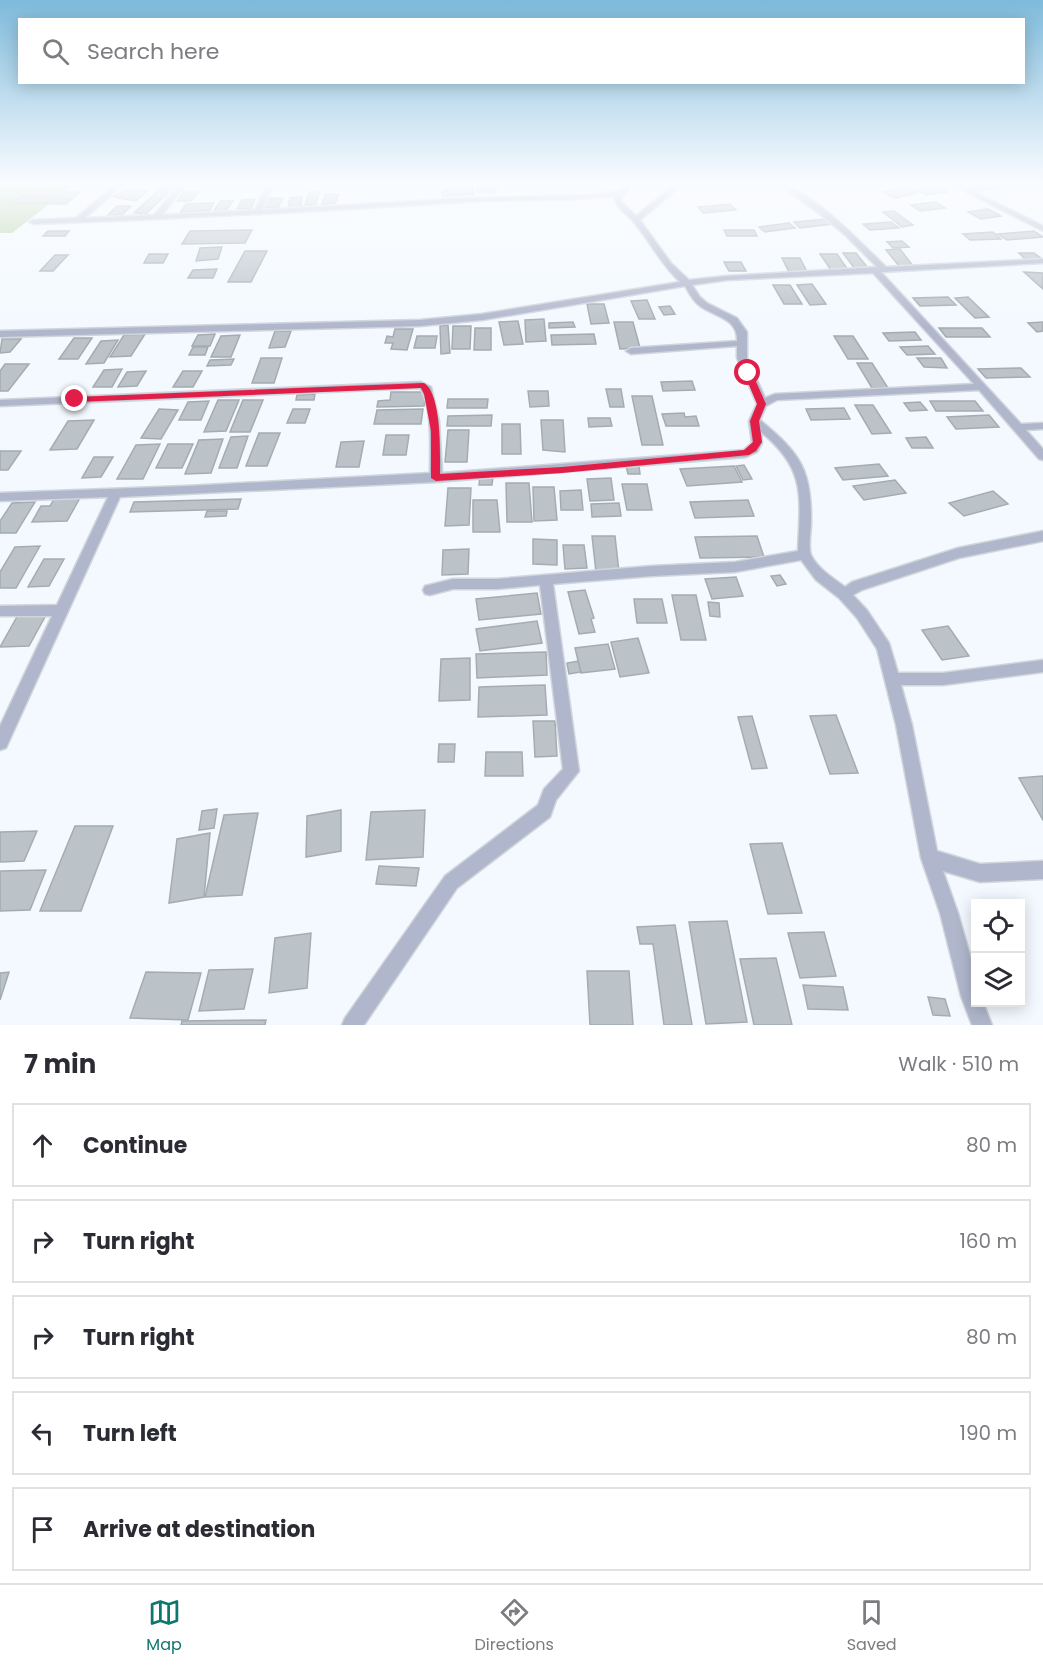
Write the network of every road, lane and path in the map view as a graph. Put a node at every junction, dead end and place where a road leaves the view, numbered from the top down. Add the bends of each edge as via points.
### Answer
1 (647, 232) edge
2 (847, 232) edge
3 (1043, 261) edge
4 (880, 271) junction
5 (687, 283) junction
6 (0, 334) edge
7 (743, 342) junction
8 (631, 351) dead end
9 (981, 387) junction
10 (0, 403) edge
11 (762, 404) junction
12 (754, 421) junction
13 (1043, 426) edge
14 (1018, 427) junction
15 (1043, 456) edge
16 (436, 478) junction
17 (116, 493) junction
18 (0, 497) edge
19 (1043, 536) edge
20 (804, 555) junction
21 (546, 580) junction
22 (430, 591) dead end
23 (844, 594) junction
24 (61, 610) junction
25 (0, 611) edge
26 (1043, 666) edge
27 (893, 679) junction
28 (0, 743) edge
29 (930, 858) junction
30 (1043, 870) edge
31 (352, 1025) edge
32 (982, 1025) edge

1 - 5 street via 668,266
2 - 4 street
3 - 4 street
4 - 5 street
4 - 9 street
5 - 6 street via 482,317 420,323
5 - 7 street via 704,305 734,320
7 - 8 street
7 - 11 street via 742,358
9 - 11 street via 775,397
9 - 14 street
10 - 16 street via 421,385 429,394 435,431
11 - 12 street
12 - 16 street via 757,442 746,453
12 - 20 street via 782,442 798,462 805,481
13 - 14 street
14 - 15 street
16 - 17 street
17 - 18 street
17 - 24 street
19 - 23 street via 958,553 857,586
20 - 21 street via 735,567
20 - 23 street via 820,576
21 - 22 street via 453,584
21 - 31 street via 571,771 550,795 544,811 451,882
23 - 27 street via 884,647
24 - 25 street
24 - 28 street
26 - 27 street via 943,679
27 - 29 street
29 - 30 street via 980,873
29 - 32 street

